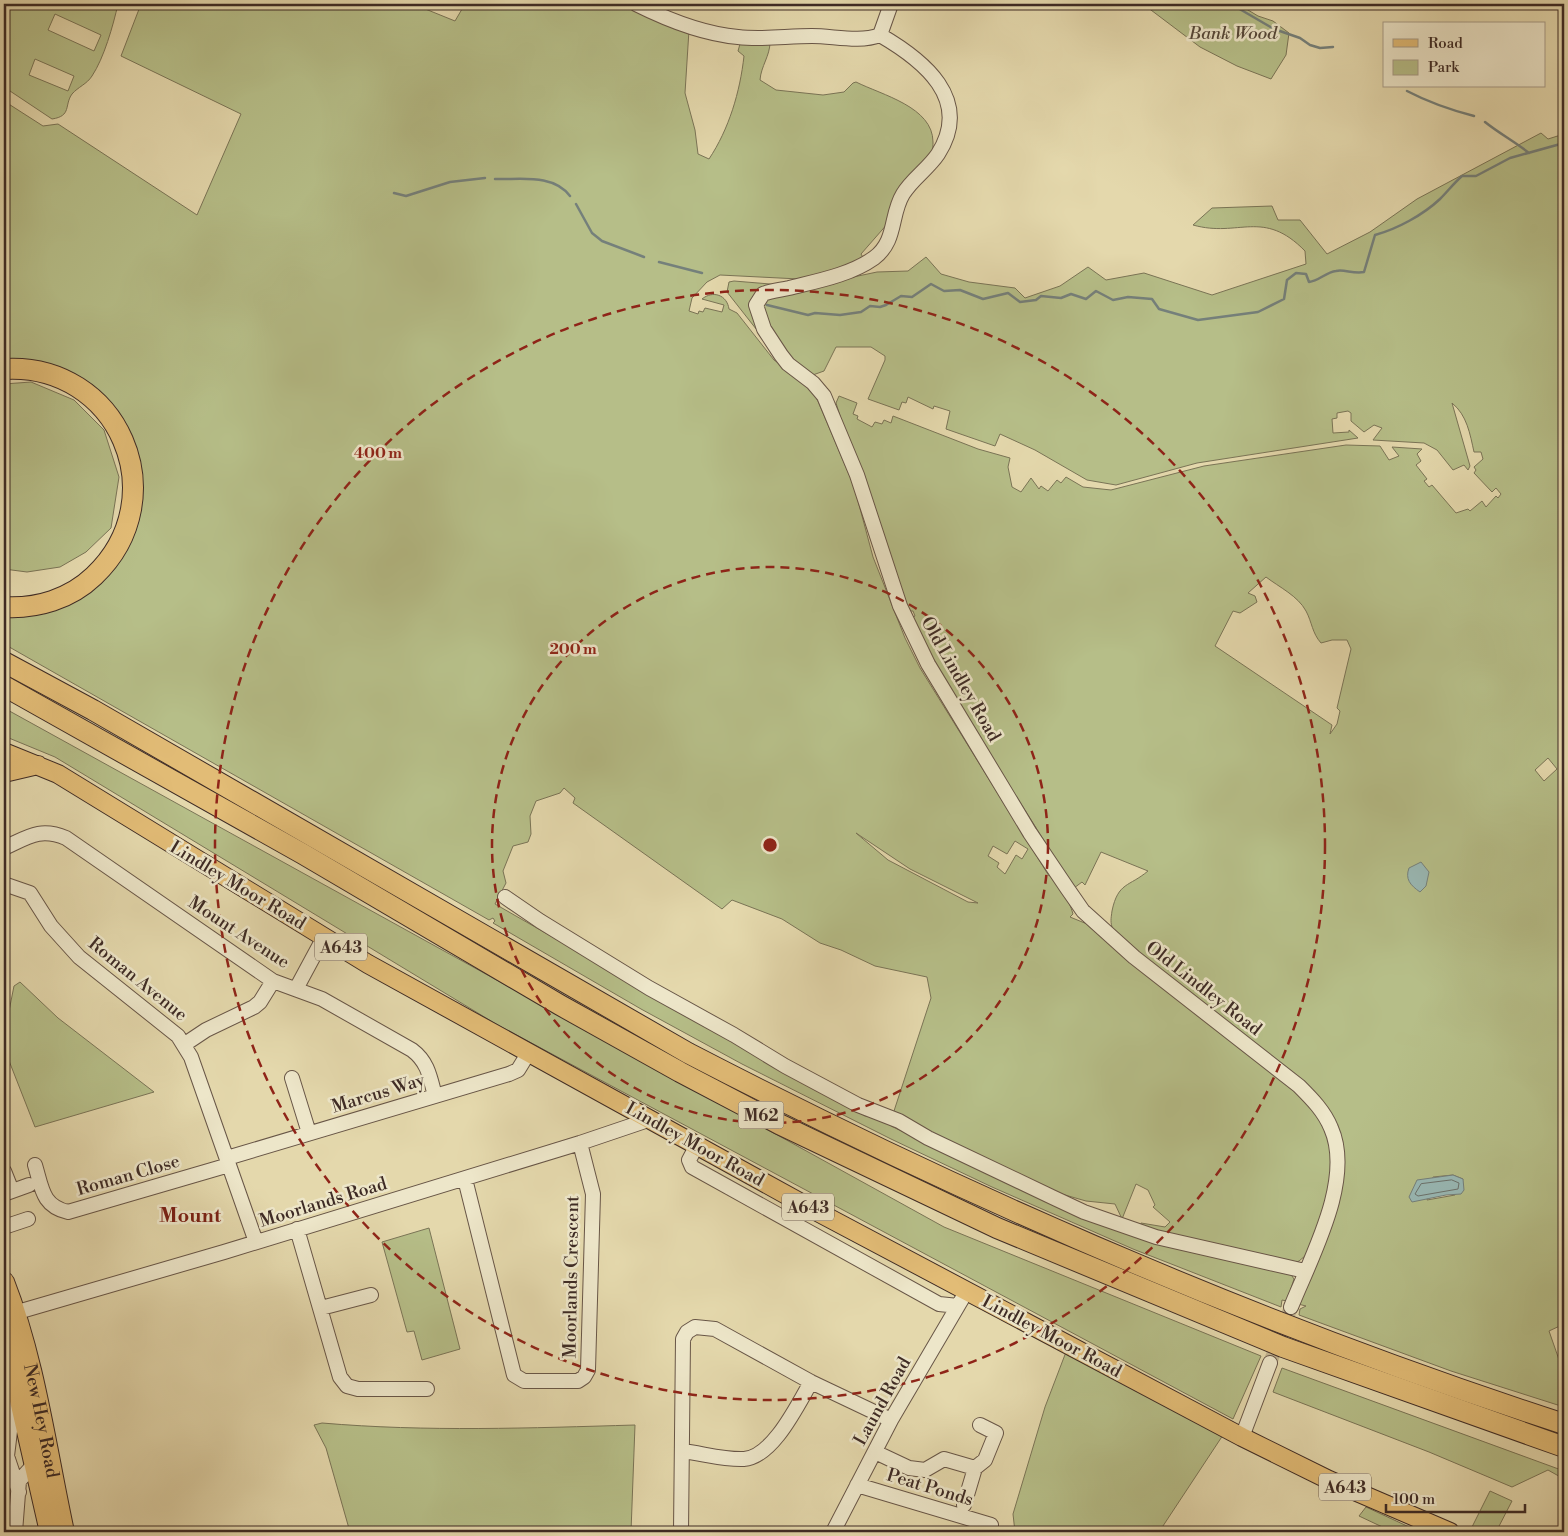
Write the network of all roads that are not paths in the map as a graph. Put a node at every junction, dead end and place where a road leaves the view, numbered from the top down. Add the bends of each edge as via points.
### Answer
1 (636, 4) edge
2 (891, 4) edge
3 (880, 35) junction
4 (4, 369) edge
5 (4, 607) edge
6 (4, 662) edge
7 (4, 686) edge
8 (4, 752) edge
9 (38, 765) junction
10 (4, 773) edge
11 (4, 848) edge
12 (4, 884) edge
13 (505, 897) dead end
14 (324, 937) junction
15 (273, 981) junction
16 (296, 989) junction
17 (185, 1044) junction
18 (529, 1052) junction
19 (292, 1078) dead end
20 (435, 1096) junction
21 (650, 1119) junction
22 (309, 1134) junction
23 (580, 1143) junction
24 (697, 1145) junction
25 (228, 1161) junction
26 (35, 1165) dead end
27 (4, 1170) edge
28 (465, 1178) junction
29 (29, 1185) dead end
30 (8, 1192) edge
31 (28, 1219) dead end
32 (4, 1227) edge
33 (297, 1229) junction
34 (256, 1242) junction
35 (1305, 1271) junction
36 (4, 1282) edge
37 (968, 1291) junction
38 (371, 1295) dead end
39 (958, 1306) junction
40 (1291, 1307) tunnel mouth
41 (321, 1308) junction
42 (10, 1314) edge
43 (4, 1330) edge
44 (1270, 1363) tunnel mouth
45 (4, 1376) edge
46 (811, 1382) junction
47 (427, 1389) dead end
48 (892, 1420) junction
49 (1564, 1424) edge
50 (980, 1425) dead end
51 (1242, 1437) junction
52 (1564, 1448) edge
53 (682, 1451) junction
54 (875, 1452) junction
55 (41, 1458) junction
56 (975, 1468) junction
57 (857, 1485) junction
58 (18, 1492) junction
59 (49, 1496) junction
60 (964, 1505) dead end
61 (991, 1525) dead end
62 (15, 1532) edge
63 (50, 1532) edge
64 (64, 1532) edge
65 (680, 1532) edge
66 (832, 1532) edge
67 (1450, 1532) edge

1 - 3 street via 667,18 737,37 865,38
2 - 3 street
3 - 35 street, Old Lindley Road via 917,59 938,80 948,109 944,142 933,161 902,195 890,239 878,254 846,272 763,294 756,305 758,316 784,359 824,396 857,475 893,589 916,642 1030,832 1083,911 1134,957 1299,1086 1314,1100 1327,1120 1336,1143 1338,1176
4 - 5 highway via 20,368 57,376 97,401 110,416 126,445 134,483 133,502 124,536 90,580 62,598 41,605
6 - 49 highway, M62 via 760,1090 1003,1207 1150,1271 1308,1334
7 - 52 highway, M62 via 294,849 560,1005 778,1124 997,1228 1283,1347
8 - 9 main road, Lindley Moor Road / A643
9 - 10 main road
9 - 14 main road, Lindley Moor Road / A643 via 77,785
11 - 15 street, Mount Avenue via 38,832 66,838
12 - 17 street, Roman Avenue via 30,893 69,948
13 - 35 street via 649,988 785,1066 858,1105 899,1121 1060,1201 1156,1237
14 - 16 street
14 - 18 main road, Lindley Moor Road / A643
15 - 16 street, Mount Avenue
15 - 17 street via 254,1007
16 - 20 street, Mount Avenue via 322,999 421,1056 427,1065
17 - 25 street, Roman Avenue
18 - 20 street, Marcus Way via 518,1070
18 - 21 main road, Lindley Moor Road / A643
19 - 22 street
20 - 22 street, Marcus Way
21 - 23 street, Moorlands Road
21 - 24 main road, Lindley Moor Road / A643
22 - 25 street, Marcus Way
23 - 28 street, Moorlands Road
23 - 28 street, Moorlands Crescent via 593,1194 588,1370 578,1381 524,1381 514,1375
24 - 37 main road, Lindley Moor Road / A643
24 - 39 street via 690,1160 692,1167 940,1304
25 - 26 street, Roman Close via 68,1212 55,1209 46,1200
25 - 34 street, Roman Avenue
27 - 30 street
28 - 33 street, Moorlands Road
29 - 30 street
31 - 32 street
33 - 34 street, Moorlands Road
33 - 41 street
34 - 42 street, Moorlands Road
35 - 40 street, Old Lindley Road
36 - 42 highway, New Hey Road
37 - 39 street, Laund Road
37 - 51 main road, Lindley Moor Road / A643
38 - 41 street
39 - 48 street, Laund Road
41 - 47 street via 340,1377 347,1386 358,1389
42 - 55 highway, New Hey Road
43 - 55 highway, New Hey Road
44 - 51 street
45 - 58 street via 12,1423 7,1456
46 - 48 street
46 - 53 street via 789,1421 754,1457 742,1459
46 - 53 street via 715,1329 695,1327 683,1339
48 - 54 street, Laund Road
50 - 56 street via 996,1433 985,1460
51 - 67 main road, Lindley Moor Road / A643 via 1329,1480
53 - 65 street
54 - 56 street via 909,1468 925,1470 944,1459
54 - 57 street, Laund Road
55 - 58 street via 19,1482
55 - 59 highway, New Hey Road
56 - 60 street
57 - 61 street, Peat Ponds
57 - 66 street, Laund Road
58 - 59 street
58 - 62 street
59 - 63 highway, New Hey Road
59 - 64 highway, New Hey Road

